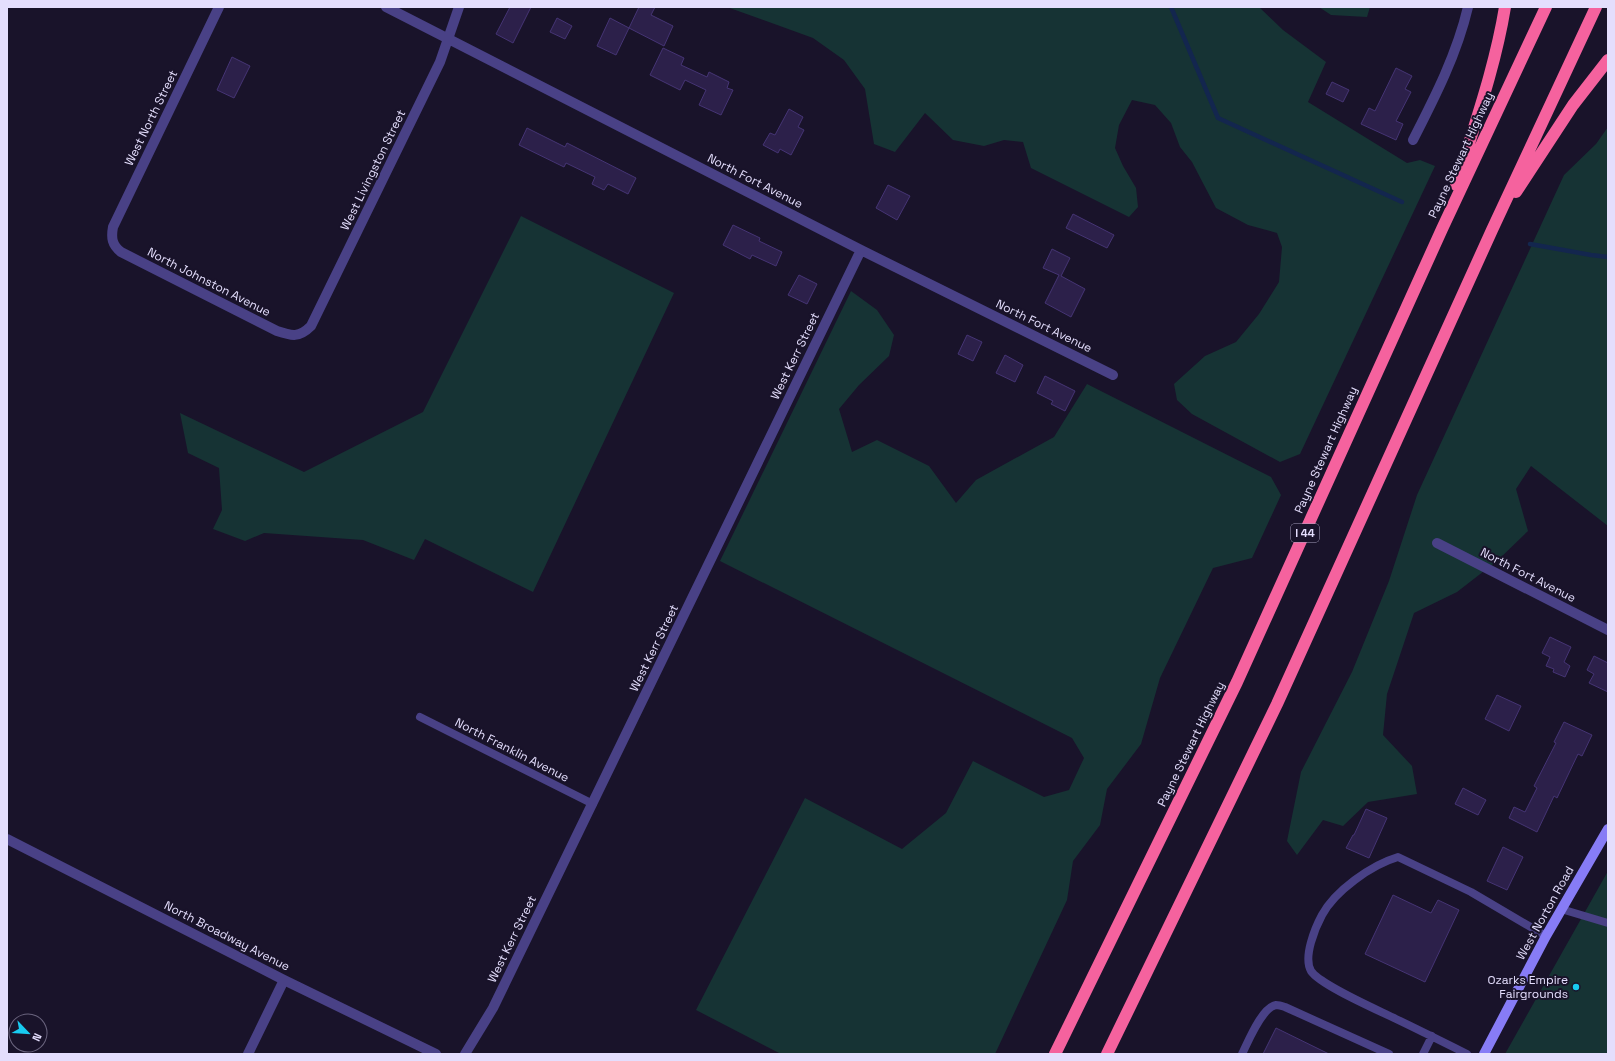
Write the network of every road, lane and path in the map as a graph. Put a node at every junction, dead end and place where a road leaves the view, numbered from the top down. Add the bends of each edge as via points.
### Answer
1 (219, 7) edge
2 (386, 7) edge
3 (459, 7) edge
4 (1468, 7) edge
5 (1505, 7) edge
6 (1546, 7) edge
7 (1596, 7) edge
8 (449, 39) junction
9 (1608, 60) edge
10 (1413, 140) dead end
11 (1442, 229) junction
12 (1492, 230) junction
13 (113, 242) joint
14 (861, 250) junction
15 (298, 336) joint
16 (1113, 375) dead end
17 (1437, 543) dead end
18 (1608, 630) edge
19 (420, 717) dead end
20 (593, 804) junction
21 (1608, 829) edge
22 (7, 839) edge
23 (1561, 909) junction
24 (1608, 923) edge
25 (1546, 936) junction
26 (284, 980) junction
27 (1432, 1036) junction
28 (248, 1054) edge
29 (436, 1054) edge
30 (465, 1054) edge
31 (1055, 1054) edge
32 (1107, 1054) edge
33 (1242, 1054) edge
34 (1389, 1054) edge
35 (1423, 1054) edge
36 (1467, 1054) edge
37 (1484, 1054) edge

1 - 13 street, West North Street via 113,227
2 - 8 street, North Fort Avenue
3 - 8 street, West Livingston Street
4 - 10 street via 1451,61
5 - 11 highway via 1489,79
6 - 11 highway, Payne Stewart Highway / I 44
7 - 12 highway
8 - 14 street, North Fort Avenue
8 - 15 street, West Livingston Street via 311,326
9 - 12 highway via 1573,105
11 - 31 highway, Payne Stewart Highway / I 44 via 1237,682
12 - 32 highway via 1277,704
13 - 15 street, North Johnston Avenue via 121,252 277,331
14 - 16 street, North Fort Avenue
14 - 20 street, West Kerr Street
17 - 18 street, North Fort Avenue
19 - 20 lane, North Franklin Avenue
20 - 30 street, West Kerr Street via 493,1008
21 - 23 main road, West Norton Road
22 - 26 street, North Broadway Avenue
23 - 24 lane
23 - 25 main road, West Norton Road
25 - 27 lane via 1471,892 1398,857 1385,861 1353,882 1325,909 1316,926 1310,946 1311,970 1318,978 1353,998
25 - 37 main road, West Norton Road
26 - 28 street
26 - 29 street, North Broadway Avenue
27 - 35 lane
27 - 36 lane
33 - 34 lane via 1267,1010 1275,1005 1285,1007

